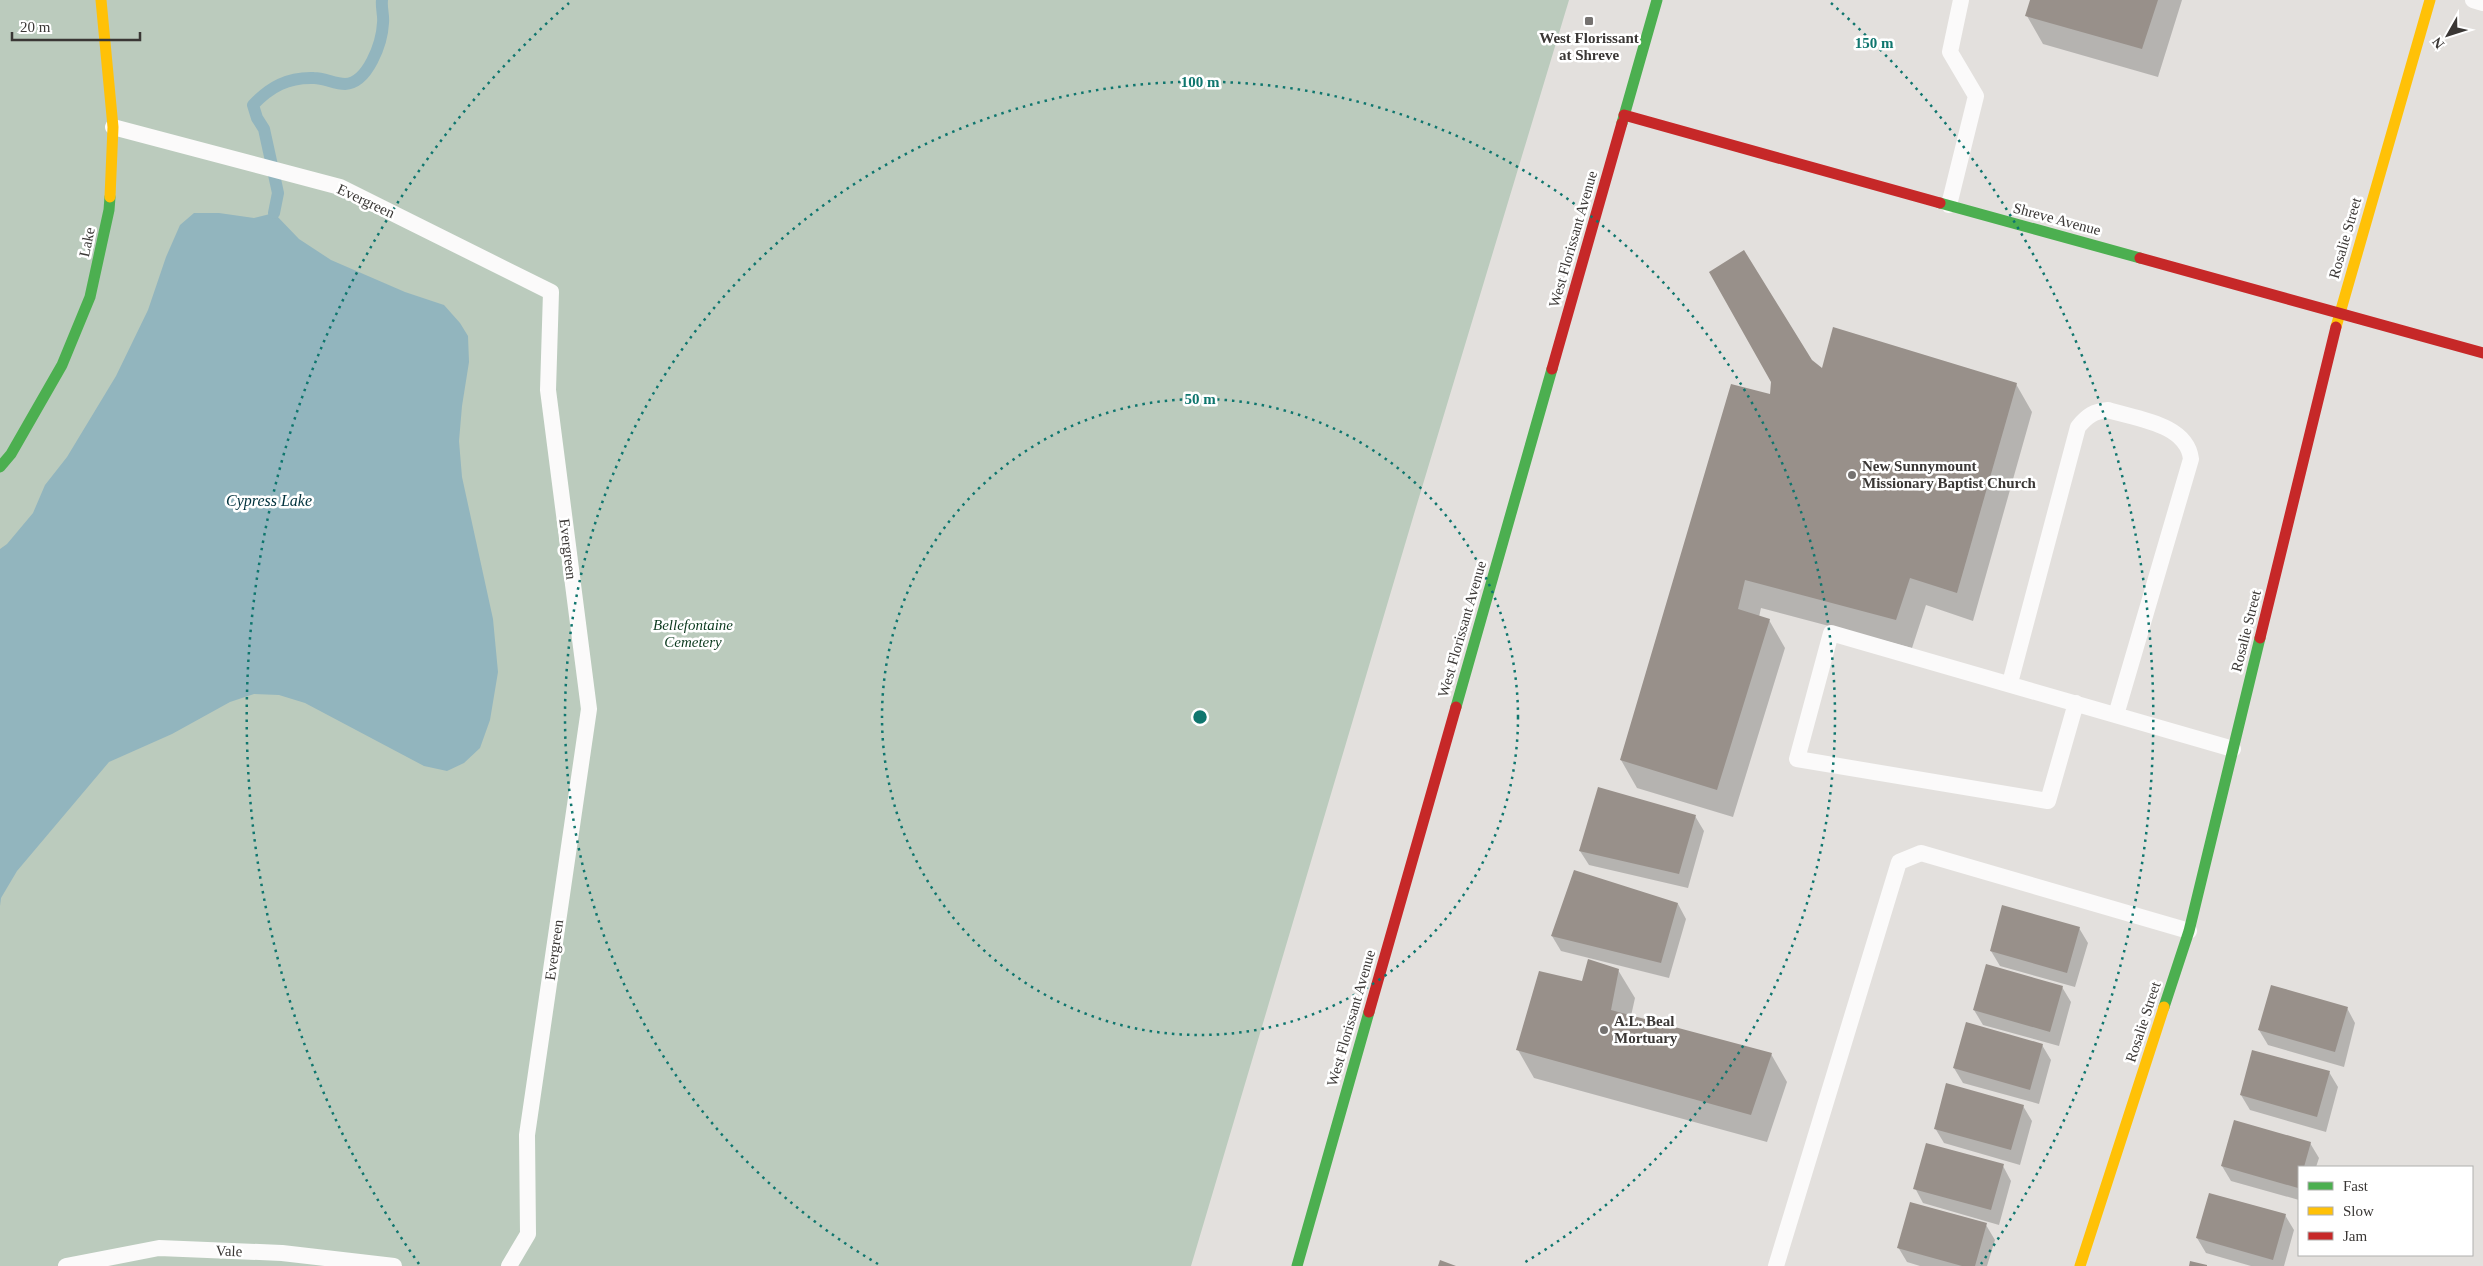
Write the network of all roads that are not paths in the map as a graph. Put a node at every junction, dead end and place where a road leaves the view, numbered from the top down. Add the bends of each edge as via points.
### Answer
1 (101, 0) edge
2 (1657, 0) edge
3 (1962, 0) edge
4 (2430, 0) edge
5 (2473, 0) edge
6 (2483, 3) edge
7 (1624, 115) junction
8 (113, 127) junction
9 (1949, 205) junction
10 (2340, 312) junction
11 (2483, 353) edge
12 (0, 467) edge
13 (2010, 683) junction
14 (2076, 703) junction
15 (2116, 715) junction
16 (2232, 749) junction
17 (2189, 931) junction
18 (66, 1266) edge
19 (394, 1266) edge
20 (509, 1266) edge
21 (1296, 1266) edge
22 (1776, 1266) edge
23 (2080, 1266) edge

1 - 8 street, Lake
2 - 7 street, West Florissant Avenue
3 - 9 lane via 1950,52 1976,96
4 - 10 street, Rosalie Street
5 - 6 lane
7 - 9 street, Shreve Avenue
7 - 21 street, West Florissant Avenue
8 - 12 street, Lake via 109,210 90,297 62,365 12,454
8 - 20 lane, Evergreen via 340,187 552,292 548,390 589,710 527,1135 528,1234
9 - 10 street, Shreve Avenue
10 - 11 street, Shreve Avenue
10 - 16 street, Rosalie Street
13 - 14 lane
13 - 14 lane via 1831,633 1797,758 2048,801
13 - 15 lane via 2078,427 2097,411 2108,410 2174,431 2190,449 2191,459
14 - 15 lane
15 - 16 lane
16 - 17 street, Rosalie Street
17 - 22 lane via 1921,853 1899,862
17 - 23 street, Rosalie Street
18 - 19 lane, Vale via 159,1248 282,1253

